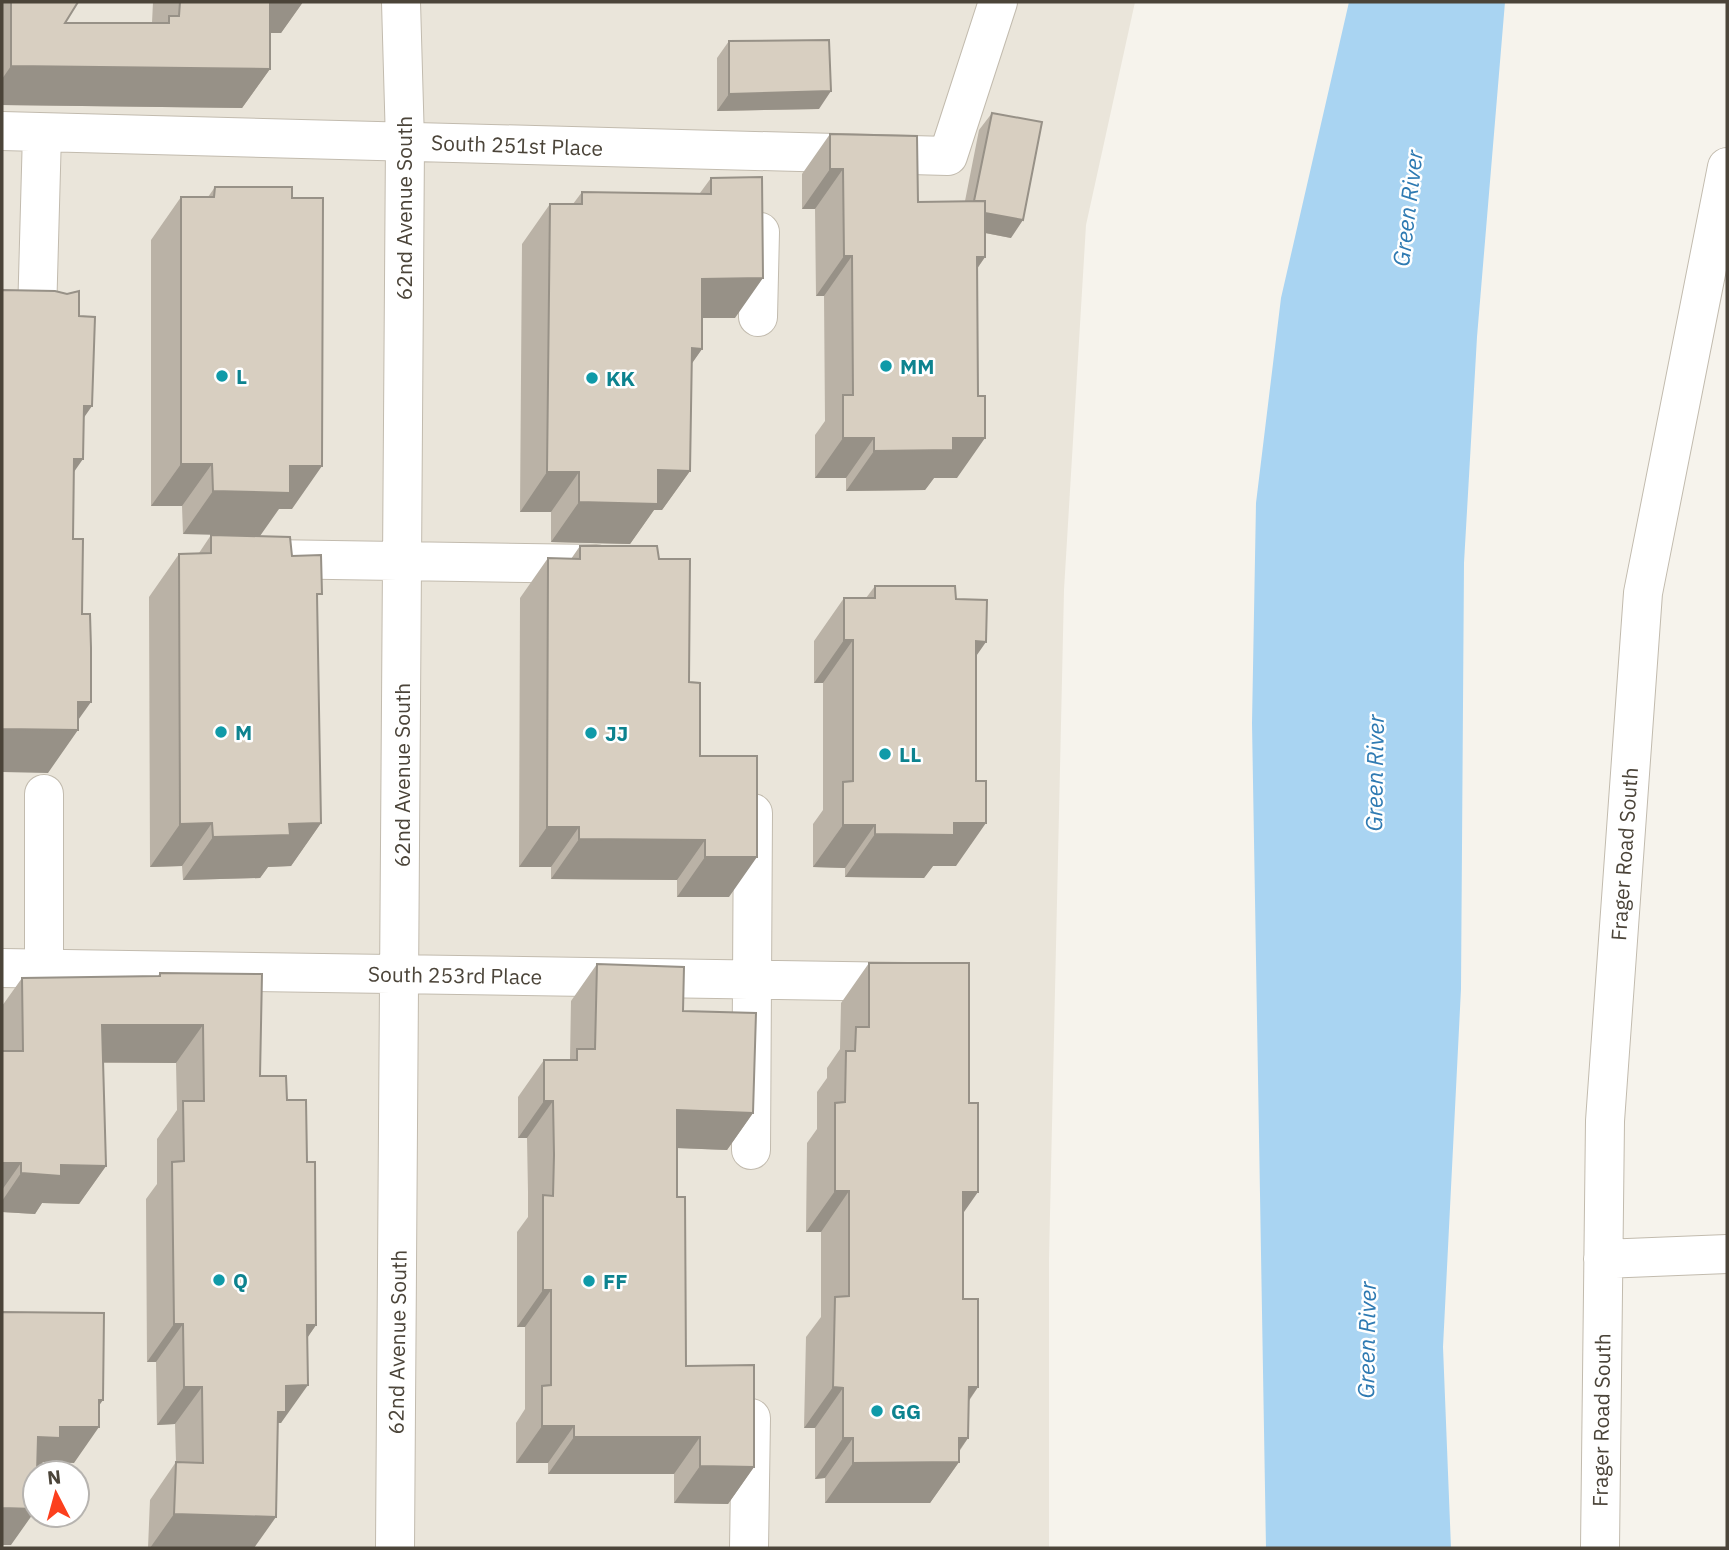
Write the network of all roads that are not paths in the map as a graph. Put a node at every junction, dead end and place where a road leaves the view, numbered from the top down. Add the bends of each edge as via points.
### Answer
1 (401, 2) edge
2 (998, 2) edge
3 (2, 131) edge
4 (42, 133) junction
5 (405, 142) junction
6 (761, 151) junction
7 (1727, 167) edge
8 (37, 315) edge
9 (758, 317) edge
10 (237, 558) edge
11 (403, 562) junction
12 (626, 565) edge
13 (44, 794) dead end
14 (753, 797) edge
15 (2, 968) edge
16 (44, 969) junction
17 (401, 974) junction
18 (751, 981) junction
19 (909, 982) edge
20 (751, 1150) edge
21 (1727, 1254) edge
22 (1604, 1259) junction
23 (751, 1405) edge
24 (395, 1548) edge
25 (749, 1548) edge
26 (1600, 1548) edge

1 - 5 street, 62nd Avenue South
2 - 6 street, South 251st Place via 947,156
3 - 4 street, South 251st Place
4 - 5 street, South 251st Place
4 - 8 street
5 - 6 street, South 251st Place
5 - 11 street, 62nd Avenue South
6 - 9 street
7 - 22 street, Frager Road South via 1643,593 1605,1121
10 - 11 street
11 - 12 street
11 - 17 street, 62nd Avenue South
13 - 16 street
14 - 18 street
15 - 16 street, South 253rd Place
16 - 17 street, South 253rd Place
17 - 18 street, South 253rd Place
17 - 24 street, 62nd Avenue South
18 - 19 street, South 253rd Place
18 - 20 street
21 - 22 street
22 - 26 street, Frager Road South
23 - 25 street

